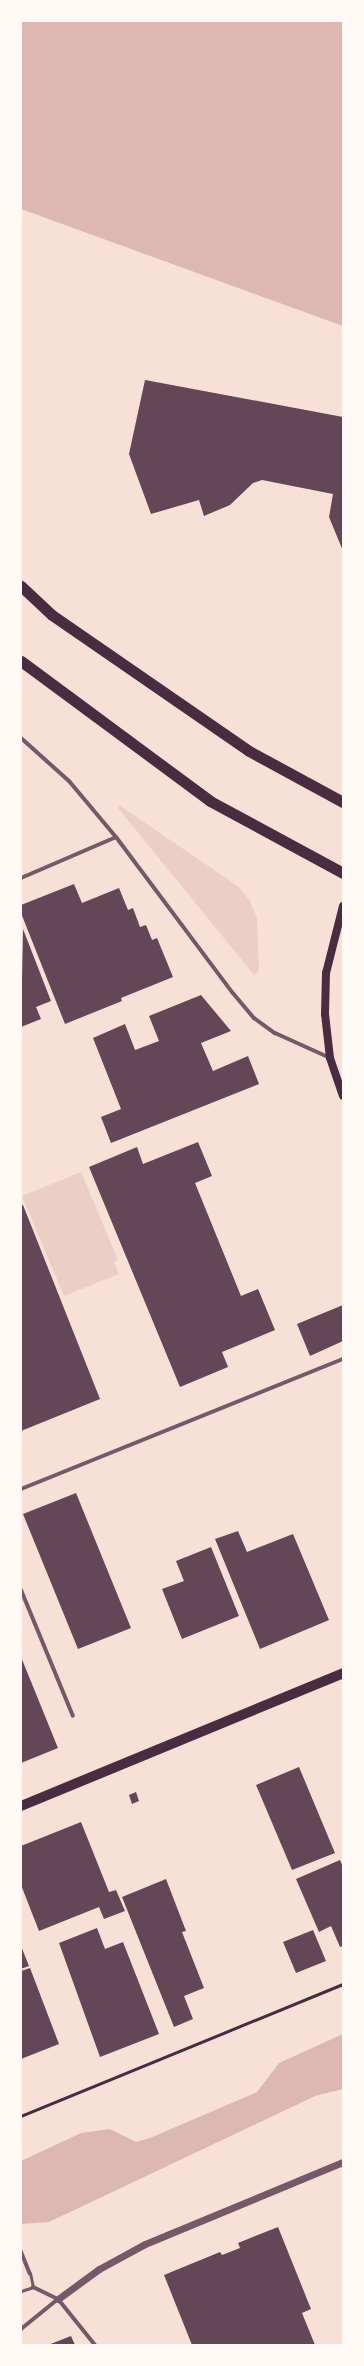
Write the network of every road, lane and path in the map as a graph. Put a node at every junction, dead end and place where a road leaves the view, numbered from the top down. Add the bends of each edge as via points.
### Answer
1 (21, 586) edge
2 (21, 661) edge
3 (21, 738) edge
4 (343, 802) edge
5 (116, 837) junction
6 (343, 873) edge
7 (21, 878) edge
8 (343, 906) edge
9 (330, 1058) junction
10 (343, 1096) edge
11 (343, 1359) edge
12 (21, 1489) edge
13 (21, 1590) edge
14 (343, 1673) edge
15 (73, 1716) dead end
16 (21, 1806) edge
17 (343, 1984) edge
18 (21, 2116) edge
19 (343, 2162) edge
20 (21, 2251) edge
21 (30, 2273) joint
22 (33, 2287) junction
23 (21, 2291) edge
24 (58, 2299) junction
25 (21, 2329) edge
26 (95, 2345) edge

1 - 4 highway via 52,615 249,751
2 - 6 highway via 210,801
3 - 5 street via 68,781
5 - 7 street
5 - 9 street via 254,1018 275,1033
8 - 9 main road via 326,973 325,1014
9 - 10 main road
11 - 12 street
13 - 15 street
14 - 16 main road
17 - 18 path
19 - 24 street via 145,2244 99,2269
20 - 21 street
21 - 22 lane
22 - 23 lane
22 - 24 street
24 - 25 street
24 - 26 street

